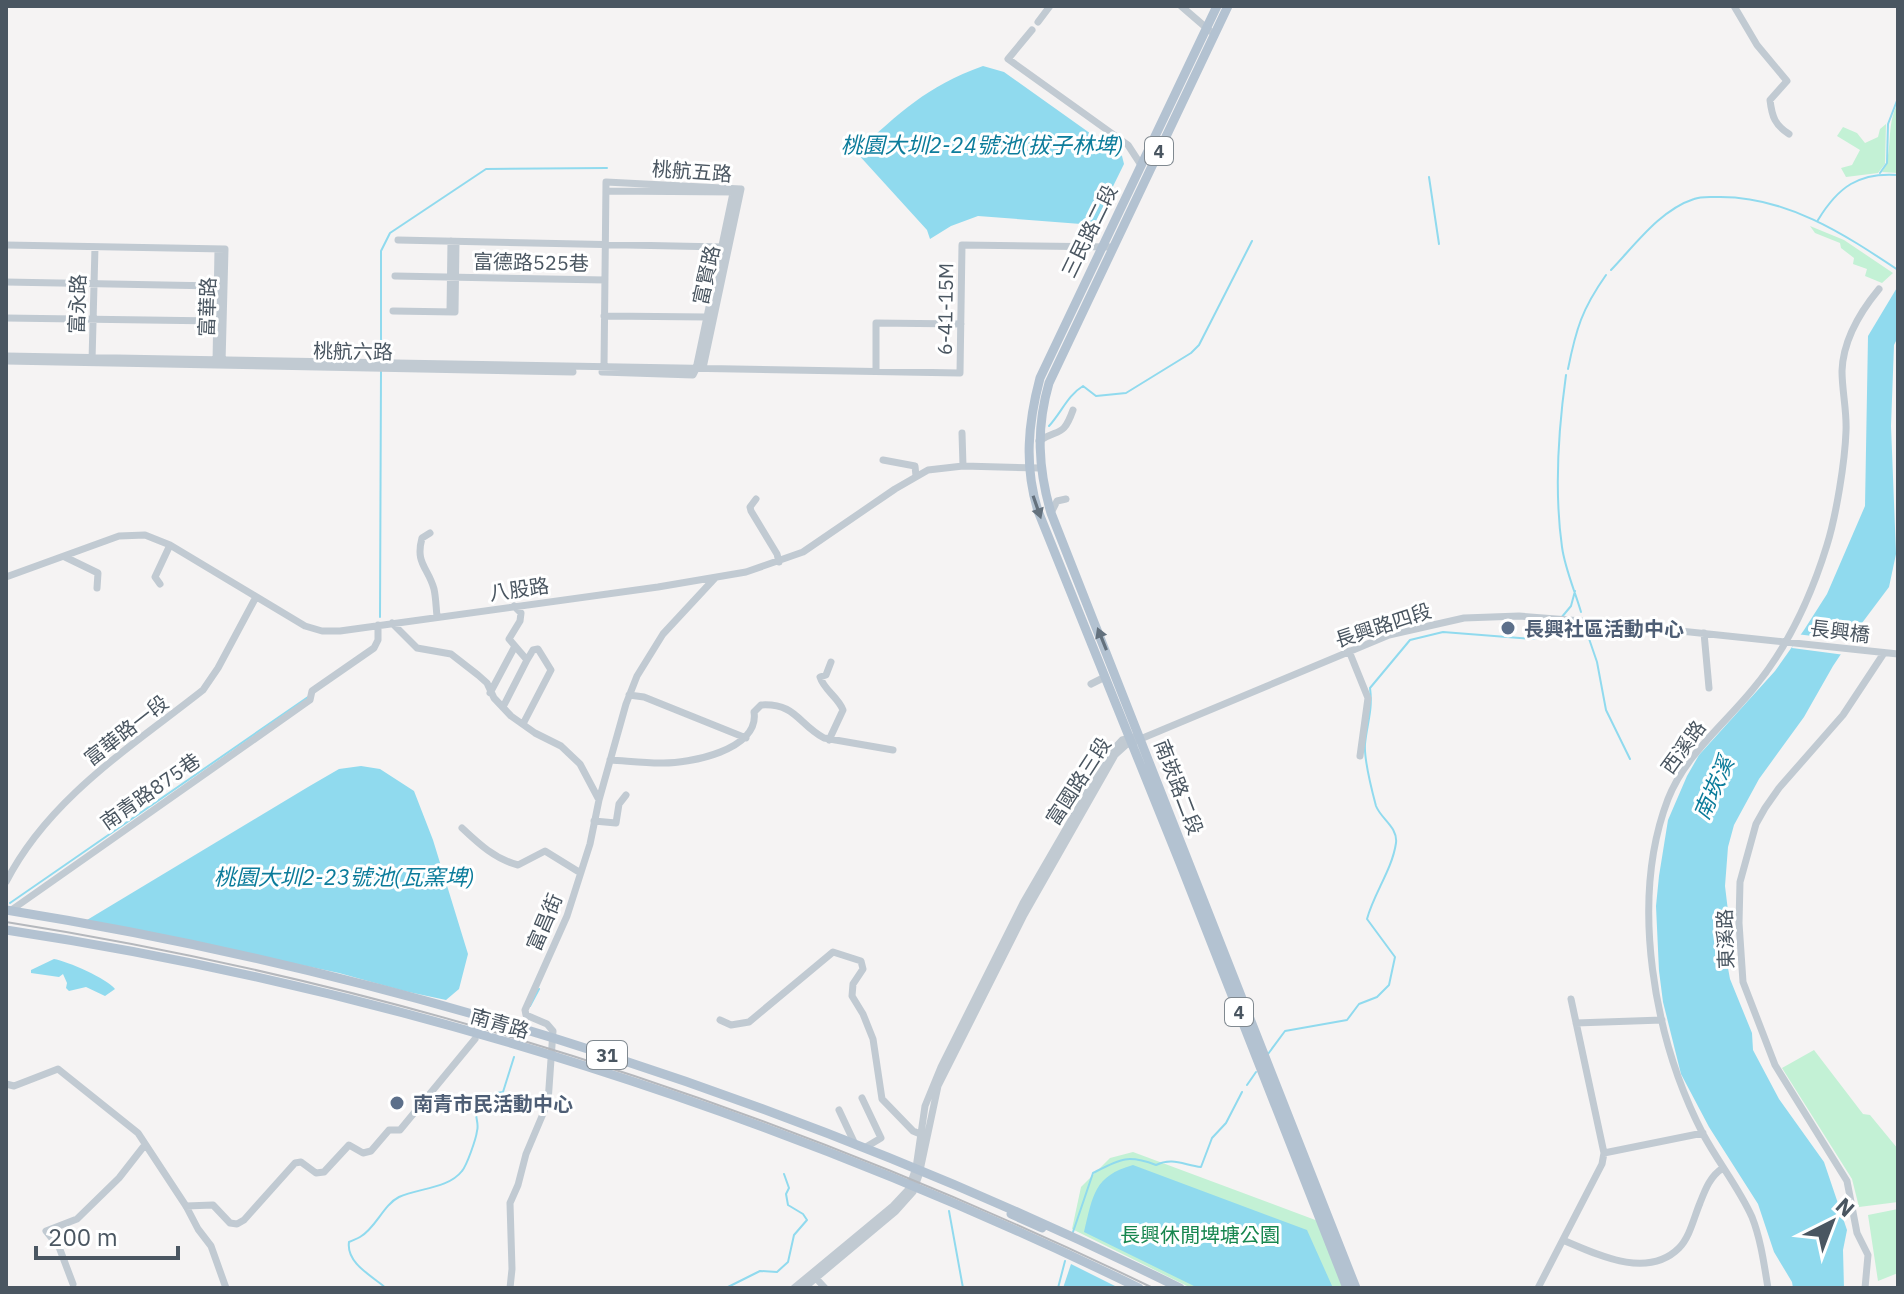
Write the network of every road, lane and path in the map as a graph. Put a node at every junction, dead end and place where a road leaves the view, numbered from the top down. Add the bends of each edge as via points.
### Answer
1 (1050, 6) edge
2 (1181, 6) edge
3 (1217, 6) edge
4 (1228, 6) edge
5 (1734, 6) edge
6 (1038, 22) dead end
7 (1032, 30) dead end
8 (1211, 32) junction
9 (1789, 134) dead end
10 (1141, 165) junction
11 (737, 191) junction
12 (398, 240) dead end
13 (454, 242) junction
14 (605, 244) junction
15 (6, 245) edge
16 (1108, 246) junction
17 (95, 247) junction
18 (722, 247) junction
19 (221, 249) junction
20 (395, 276) dead end
21 (453, 277) junction
22 (605, 280) junction
23 (6, 282) edge
24 (94, 284) junction
25 (217, 286) junction
26 (1879, 289) dead end
27 (1090, 296) joint
28 (1077, 299) joint
29 (393, 311) dead end
30 (604, 316) junction
31 (707, 317) junction
32 (6, 318) edge
33 (93, 320) junction
34 (217, 321) junction
35 (961, 324) junction
36 (6, 358) edge
37 (92, 360) junction
38 (219, 362) junction
39 (604, 368) junction
40 (699, 368) junction
41 (876, 371) junction
42 (960, 373) joint
43 (1073, 410) dead end
44 (962, 433) dead end
45 (1039, 441) junction
46 (883, 460) dead end
47 (963, 466) junction
48 (1029, 468) junction
49 (1040, 468) junction
50 (916, 476) junction
51 (756, 499) dead end
52 (1066, 499) dead end
53 (1051, 513) junction
54 (430, 533) dead end
55 (170, 545) junction
56 (65, 557) junction
57 (779, 562) junction
58 (6, 577) edge
59 (715, 578) junction
60 (160, 584) dead end
61 (97, 588) dead end
62 (256, 597) junction
63 (514, 606) junction
64 (437, 616) junction
65 (392, 623) junction
66 (378, 625) junction
67 (1704, 633) junction
68 (1790, 642) junction
69 (514, 648) junction
70 (1349, 651) junction
71 (1884, 653) junction
72 (1898, 654) edge
73 (527, 660) junction
74 (831, 662) dead end
75 (1105, 677) junction
76 (1091, 684) dead end
77 (1709, 688) dead end
78 (490, 693) junction
79 (629, 695) junction
80 (503, 707) junction
81 (523, 724) junction
82 (746, 738) junction
83 (1134, 739) junction
84 (829, 740) junction
85 (893, 750) dead end
86 (1360, 756) dead end
87 (610, 760) junction
88 (626, 795) dead end
89 (599, 800) junction
90 (594, 821) junction
91 (462, 828) dead end
92 (579, 872) junction
93 (6, 882) edge
94 (7, 912) edge
95 (6, 933) edge
96 (130, 951) junction
97 (152, 961) junction
98 (270, 961) junction
99 (246, 962) junction
100 (245, 980) junction
101 (267, 980) junction
102 (371, 987) junction
103 (1571, 999) dead end
104 (413, 1004) junction
105 (720, 1020) dead end
106 (1662, 1020) junction
107 (1576, 1023) junction
108 (475, 1039) junction
109 (553, 1041) junction
110 (551, 1058) junction
111 (6, 1084) edge
112 (862, 1098) dead end
113 (736, 1099) junction
114 (839, 1110) dead end
115 (760, 1111) junction
116 (721, 1112) junction
117 (738, 1124) junction
118 (1703, 1133) junction
119 (924, 1136) junction
120 (854, 1142) junction
121 (144, 1146) junction
122 (866, 1147) junction
123 (1604, 1153) junction
124 (1723, 1168) junction
125 (918, 1171) junction
126 (938, 1183) junction
127 (963, 1187) junction
128 (912, 1188) junction
129 (186, 1206) junction
130 (1021, 1232) junction
131 (1563, 1240) junction
132 (1041, 1247) junction
133 (814, 1276) junction
134 (73, 1284) dead end
135 (1167, 1285) edge
136 (226, 1288) edge
137 (510, 1288) edge
138 (794, 1288) edge
139 (804, 1288) edge
140 (825, 1288) edge
141 (1125, 1288) edge
142 (1139, 1288) edge
143 (1180, 1288) edge
144 (1347, 1288) edge
145 (1356, 1288) edge
146 (1538, 1288) edge
147 (1768, 1288) edge
148 (1865, 1288) edge

1 - 6 street
2 - 8 street
3 - 8 main road, 三民路二段 / 4
4 - 8 main road, 三民路二段 / 4
5 - 9 street via 1787,81 1770,100 1777,126
7 - 10 street via 1008,59 1128,145
8 - 10 main road, 三民路二段 / 4
8 - 16 main road, 三民路二段 / 4
10 - 16 main road, 三民路二段 / 4
11 - 14 street, 桃航五路 via 606,187
11 - 18 street, 富賢路
11 - 40 street, 富賢路
12 - 13 street
13 - 14 street
13 - 21 street
14 - 18 street
14 - 22 street
15 - 17 street
16 - 27 main road, 三民路二段 / 4
16 - 28 main road, 三民路二段 / 4
16 - 35 street, 6-41-15M via 962,245
17 - 19 street
17 - 24 street, 富永路
18 - 31 street, 富賢路
19 - 25 street, 富華路
19 - 38 street, 富華路
20 - 21 street, 富德路525巷
21 - 22 street, 富德路525巷
21 - 29 street via 452,312
22 - 30 street
23 - 24 street
24 - 25 street
24 - 33 street, 富永路
25 - 34 street, 富華路
26 - 68 street, 西溪路 via 1848,340 1842,370 1846,430 1832,522
27 - 45 main road, 南崁路二段 / 4 via 1049,383
28 - 48 main road, 南崁路二段 / 4 via 1040,378 1028,437
30 - 31 street
30 - 39 street
31 - 40 street, 富賢路
32 - 33 street
33 - 34 street
33 - 37 street, 富永路
34 - 38 street, 富華路
35 - 41 street via 876,323
35 - 42 street, 6-41-15M
36 - 37 street, 桃航六路
37 - 38 street, 桃航六路
38 - 39 street, 桃航六路
38 - 40 street, 桃航六路 via 693,375
39 - 40 street, 桃航六路
40 - 41 street, 桃航六路
41 - 42 street, 桃航六路
43 - 45 street via 1061,431
44 - 47 street
45 - 49 main road, 南崁路二段 / 4
46 - 50 street via 915,466
47 - 48 street, 八股路
47 - 50 street, 八股路
48 - 49 street, 八股路
48 -> 75 main road, 南崁路二段 / 4 via 1038,511
49 - 53 main road, 南崁路二段 / 4
50 - 57 street, 八股路 via 803,552
51 - 57 street via 751,511
52 - 53 street via 1057,501
83 -> 53 main road, 南崁路二段 / 4
54 - 64 street via 422,538 419,550 434,589
55 - 56 street, 八股路 via 145,535 127,535
55 - 60 street via 155,577
55 - 62 street, 八股路
56 - 58 street, 八股路
56 - 61 street via 98,573
57 - 59 street, 八股路
59 - 63 street, 八股路
59 - 79 street, 富昌街 via 663,634
62 - 66 street, 八股路 via 314,629 331,632
62 - 93 street, 富華路一段 via 203,690 68,797
63 - 64 street, 八股路
63 - 69 street via 521,613 509,639
64 - 65 street, 八股路
65 - 66 street, 八股路
65 - 78 street via 417,648 451,654 487,683
66 - 94 street, 南青路875巷 via 374,648
67 - 68 street, 長興路四段
67 - 70 street, 長興路四段 via 1498,615 1416,627
67 - 77 street
68 - 71 street, 長興橋
68 - 106 street, 西溪路 via 1694,754 1668,800 1653,859 1649,908
69 - 73 street
69 - 78 street
70 - 83 street, 長興路四段
70 - 86 street via 1368,698
71 - 72 street, 長興橋
71 - 148 street, 東溪路 via 1843,715 1765,808 1740,882 1743,982 1775,1065 1847,1181 1857,1233 1868,1255
73 - 80 street
73 - 81 street via 535,648 551,670
74 - 84 street via 820,677 843,710
75 - 76 street
75 - 83 main road, 南崁路二段 / 4
78 - 80 street
79 - 82 street
79 - 87 street, 富昌街
80 - 81 street
81 - 89 street via 580,764
82 - 84 street via 756,723 754,712 772,704 794,712
82 - 87 street via 696,759
83 - 119 street, 富國路三段 via 1122,740 1110,753 1052,850 928,1094
83 - 144 main road, 南崁路二段 / 4
83 - 145 main road, 南崁路二段 / 4
84 - 85 street
87 - 89 street, 富昌街
88 - 90 street via 616,823
89 - 90 street, 富昌街
90 - 92 street, 富昌街
91 - 92 street via 505,861 518,865 545,851
92 - 109 street, 富昌街 via 564,925 525,1010 551,1027
94 - 98 main road, 31
94 - 99 main road, 南青路 / 31
95 - 96 main road, 南青路 / 31
95 - 97 main road, 31
96 - 97 main road, 南青路
96 - 101 main road, 南青路 / 31
97 - 100 main road, 31
98 - 99 main road, 南青路
98 - 102 main road, 31
99 - 104 main road, 南青路 / 31
100 - 101 main road, 南青路
100 - 108 main road, 31
101 - 110 main road, 南青路 / 31
102 - 104 main road, 南青路
102 - 109 main road, 31
103 - 107 street
104 - 109 main road, 南青路 / 31
105 - 119 street via 731,1025 749,1022 833,952 861,961 852,996 873,1039 882,1099
106 - 107 street
106 - 118 street, 西溪路 via 1674,1068
107 - 123 street
108 - 110 main road, 31
108 - 129 street via 400,1130 389,1130 371,1151 363,1153 349,1145 324,1172 295,1163 237,1224 213,1205
109 - 110 street
109 - 113 main road, 31
109 - 115 main road, 南青路 / 31
110 - 116 main road, 南青路 / 31
110 - 117 main road, 31
110 - 137 street via 548,1102 510,1203
111 - 121 street via 14,1086 58,1069 138,1133
112 - 122 street via 881,1138
113 - 115 main road, 南青路
113 - 120 main road, 31
114 - 120 street
115 - 125 main road, 南青路 / 31
116 - 117 main road, 南青路
116 - 128 main road, 南青路 / 31
117 - 128 main road, 31
118 - 123 street
118 - 124 street, 西溪路
119 - 125 street, 富國路三段
120 - 122 main road, 31
121 - 129 street
121 - 134 street via 77,1219 46,1231 59,1247
122 - 125 main road, 31
123 - 131 street
124 - 131 street via 1708,1185 1687,1236 1671,1255 1637,1264
124 - 147 street, 西溪路 via 1752,1218
125 - 126 main road, 南青路 / 31
125 - 127 main road, 31
125 - 128 street, 富國路三段
126 - 127 main road, 南青路
126 - 135 main road, 南青路 / 31
127 - 135 main road, 31
128 - 130 main road, 南青路 / 31
128 - 132 main road, 31
128 - 133 street, 富國路三段
129 - 136 street via 211,1246
130 - 132 main road, 南青路
130 - 142 main road, 南青路 / 31
131 - 146 street
132 - 141 main road, 31
133 - 138 street, 富國路三段
133 - 139 street, 富國路三段
133 - 140 street
135 - 143 main road, 31

